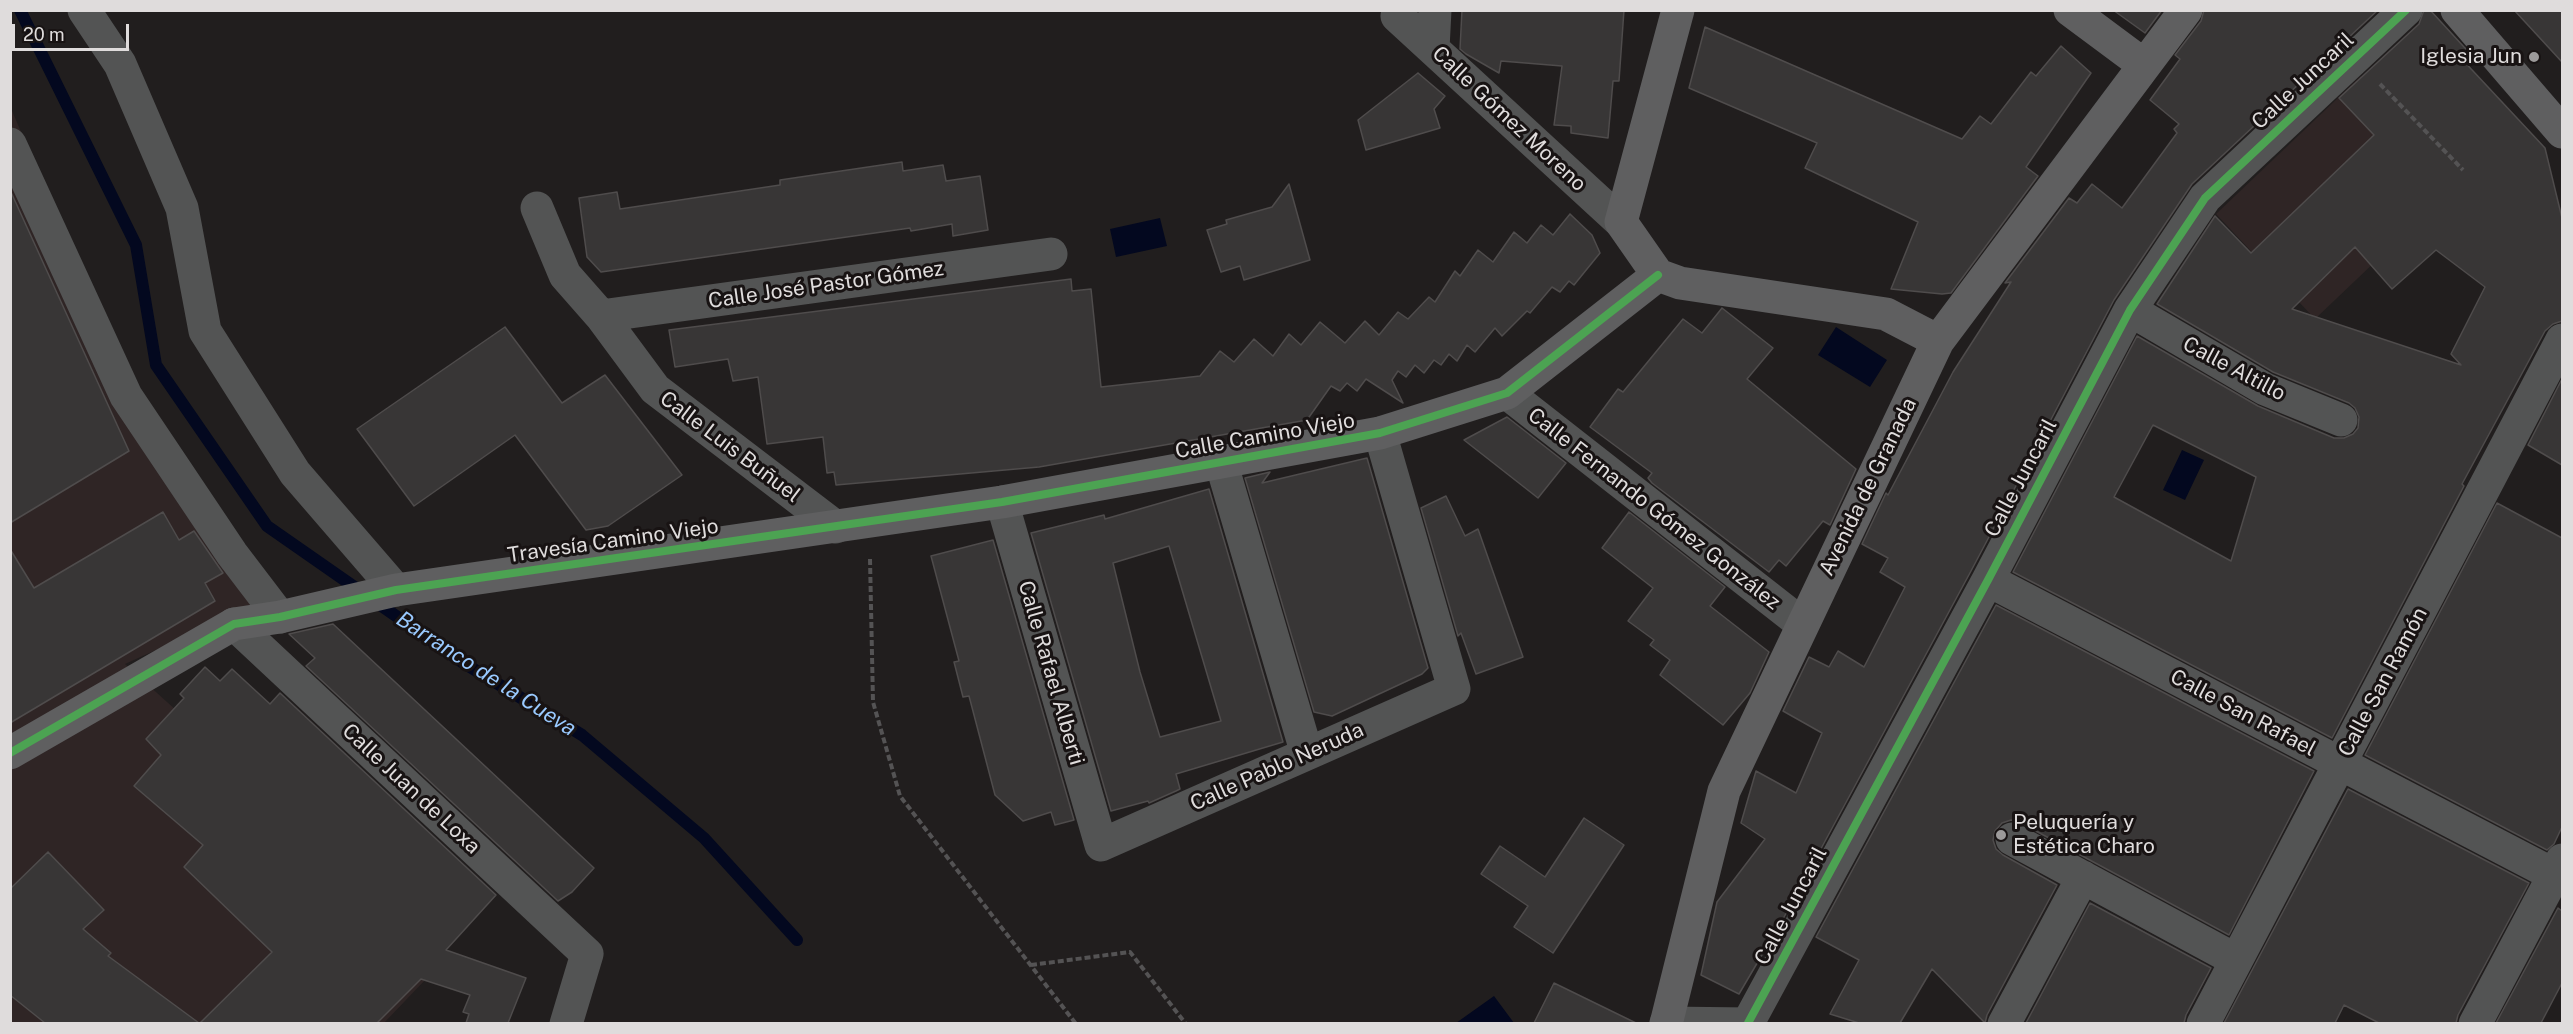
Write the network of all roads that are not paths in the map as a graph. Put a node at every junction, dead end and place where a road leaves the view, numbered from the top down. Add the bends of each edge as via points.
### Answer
1 (84, 10) edge
2 (1435, 10) edge
3 (1678, 10) edge
4 (2070, 10) edge
5 (2186, 10) edge
6 (2406, 10) edge
7 (2457, 10) edge
8 (1396, 16) dead end
9 (1433, 49) junction
10 (2144, 65) junction
11 (2562, 132) edge
12 (10, 144) edge
13 (537, 208) dead end
14 (1621, 222) junction
15 (1051, 254) dead end
16 (1658, 274) junction
17 (2130, 310) junction
18 (601, 316) junction
19 (2562, 340) edge
20 (1938, 341) junction
21 (1507, 393) junction
22 (2341, 420) dead end
23 (1380, 433) junction
24 (1221, 462) junction
25 (1002, 501) junction
26 (836, 527) junction
27 (1988, 580) junction
28 (396, 590) junction
29 (280, 617) junction
30 (234, 624) junction
31 (1802, 624) junction
32 (10, 753) edge
33 (1307, 754) junction
34 (2340, 764) junction
35 (2012, 839) dead end
36 (1101, 845) joint
37 (2560, 872) edge
38 (2083, 877) junction
39 (2236, 960) junction
40 (566, 1023) edge
41 (1666, 1023) edge
42 (1749, 1023) edge
43 (2004, 1023) edge
44 (2203, 1023) edge
45 (2475, 1023) edge

1 - 28 street via 120,64 182,208 205,331 295,473
2 - 9 street
3 - 14 street
4 - 10 street
5 - 10 street, Avenida de Granada
6 - 17 street, Calle Juncaril via 2205,198
7 - 11 street
8 - 9 street, Calle Gómez Moreno
9 - 14 street, Calle Gómez Moreno
10 - 20 street, Avenida de Granada
12 - 29 street via 126,396 232,554
13 - 18 street, Calle Luis Buñuel via 565,275
14 - 16 street
15 - 18 street, Calle José Pastor Gómez
16 - 20 street via 1680,283 1886,314
16 - 21 street, Calle Camino Viejo
17 - 22 street, Calle Altillo via 2265,389
17 - 27 street, Calle Juncaril
18 - 26 street, Calle Luis Buñuel via 655,389
19 - 34 street, Calle San Ramón
20 - 31 street, Avenida de Granada
21 - 23 street, Calle Camino Viejo
21 - 31 street, Calle Fernando Gómez González
23 - 24 street, Calle Camino Viejo
23 - 33 street, Calle Pablo Neruda via 1454,689
24 - 25 street, Calle Camino Viejo
24 - 33 street
25 - 26 street, Calle Camino Viejo
25 - 36 street, Calle Rafael Alberti
26 - 28 street, Travesía Camino Viejo
27 - 34 street, Calle San Rafael
27 - 42 street, Calle Juncaril
28 - 29 street, Travesía Camino Viejo
29 - 30 street, Travesía Camino Viejo
30 - 32 street
30 - 40 street, Calle Juan de Loxa via 587,954
31 - 41 street, Avenida de Granada via 1724,791
33 - 36 street, Calle Pablo Neruda
34 - 37 street, Calle San Rafael
34 - 39 street, Calle San Ramón
35 - 38 street
37 - 45 street
38 - 39 street
38 - 43 street
39 - 44 street, Calle San Ramón
41 - 42 street

